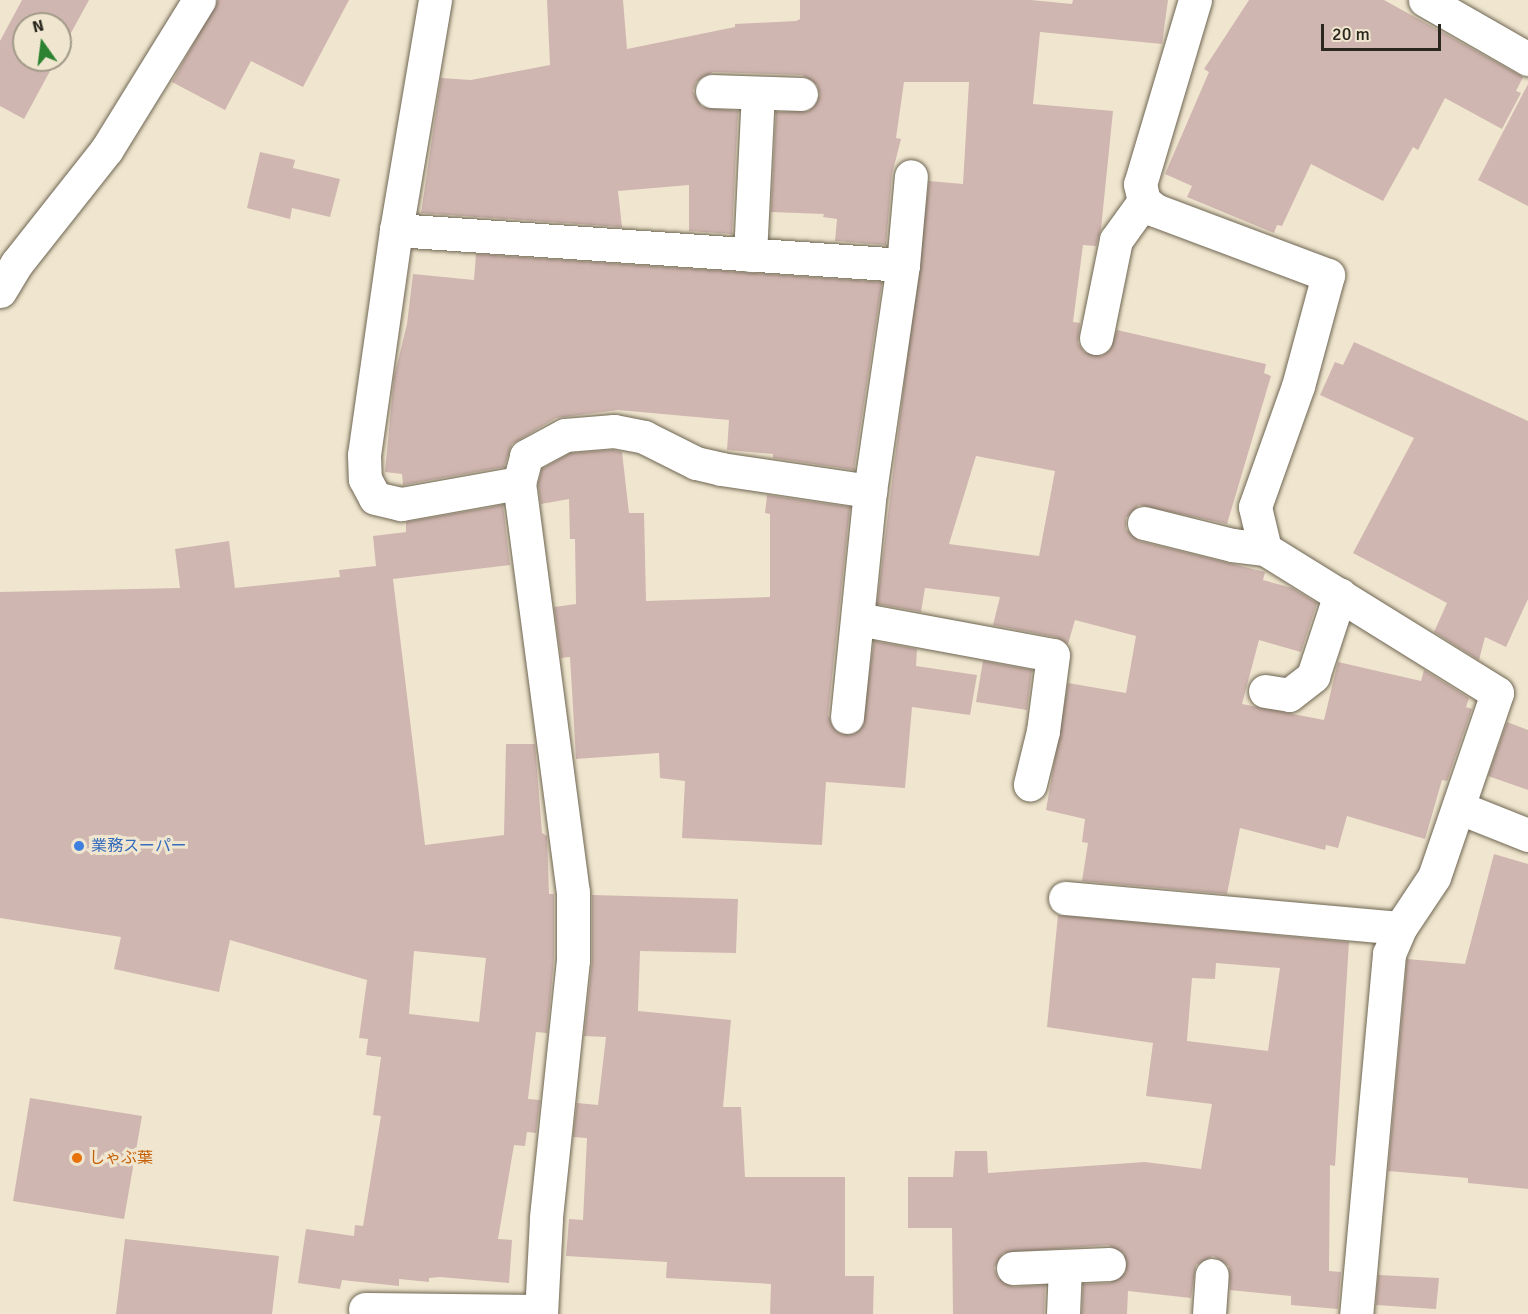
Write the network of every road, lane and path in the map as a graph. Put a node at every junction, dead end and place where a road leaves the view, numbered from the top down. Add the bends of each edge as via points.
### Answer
1 (199, 0) edge
2 (435, 0) edge
3 (1196, 0) edge
4 (1425, 0) edge
5 (1528, 59) edge
6 (712, 91) dead end
7 (758, 93) junction
8 (801, 94) dead end
9 (911, 176) dead end
10 (1144, 201) junction
11 (396, 230) junction
12 (750, 255) junction
13 (903, 265) junction
14 (0, 291) edge
15 (1096, 338) dead end
16 (519, 483) junction
17 (870, 491) junction
18 (1144, 523) dead end
19 (1265, 549) junction
20 (1340, 594) junction
21 (858, 619) junction
22 (1265, 691) dead end
23 (847, 717) dead end
24 (1030, 784) dead end
25 (1460, 808) junction
26 (1528, 835) edge
27 (1065, 898) dead end
28 (1400, 928) junction
29 (1109, 1264) dead end
30 (1065, 1266) junction
31 (1013, 1268) dead end
32 (1212, 1275) dead end
33 (366, 1309) dead end
34 (541, 1313) edge
35 (1063, 1314) edge
36 (1209, 1314) edge
37 (1356, 1314) edge

1 - 14 street via 107,149 17,263
2 - 11 street
3 - 10 street via 1140,184
4 - 5 street
6 - 7 street
7 - 8 street
7 - 12 street
9 - 13 street
10 - 15 street via 1116,240
10 - 19 street via 1155,210 1328,275 1298,386 1255,507
11 - 12 street
11 - 16 street via 364,455 365,479 375,498 401,504
12 - 13 street
13 - 17 street
16 - 17 street via 526,456 555,440 565,435 614,431 644,437 696,463 721,469
16 - 34 street via 573,892 573,960 546,1219
17 - 21 street
18 - 19 street via 1232,545
19 - 20 street
20 - 22 street via 1313,676 1289,695
20 - 25 street via 1497,693
21 - 23 street
21 - 24 street via 1053,655 1043,731
25 - 26 street
25 - 28 street via 1434,877
27 - 28 street
28 - 37 street via 1389,954
29 - 30 street
30 - 31 street
30 - 35 street
32 - 36 street
33 - 34 street

